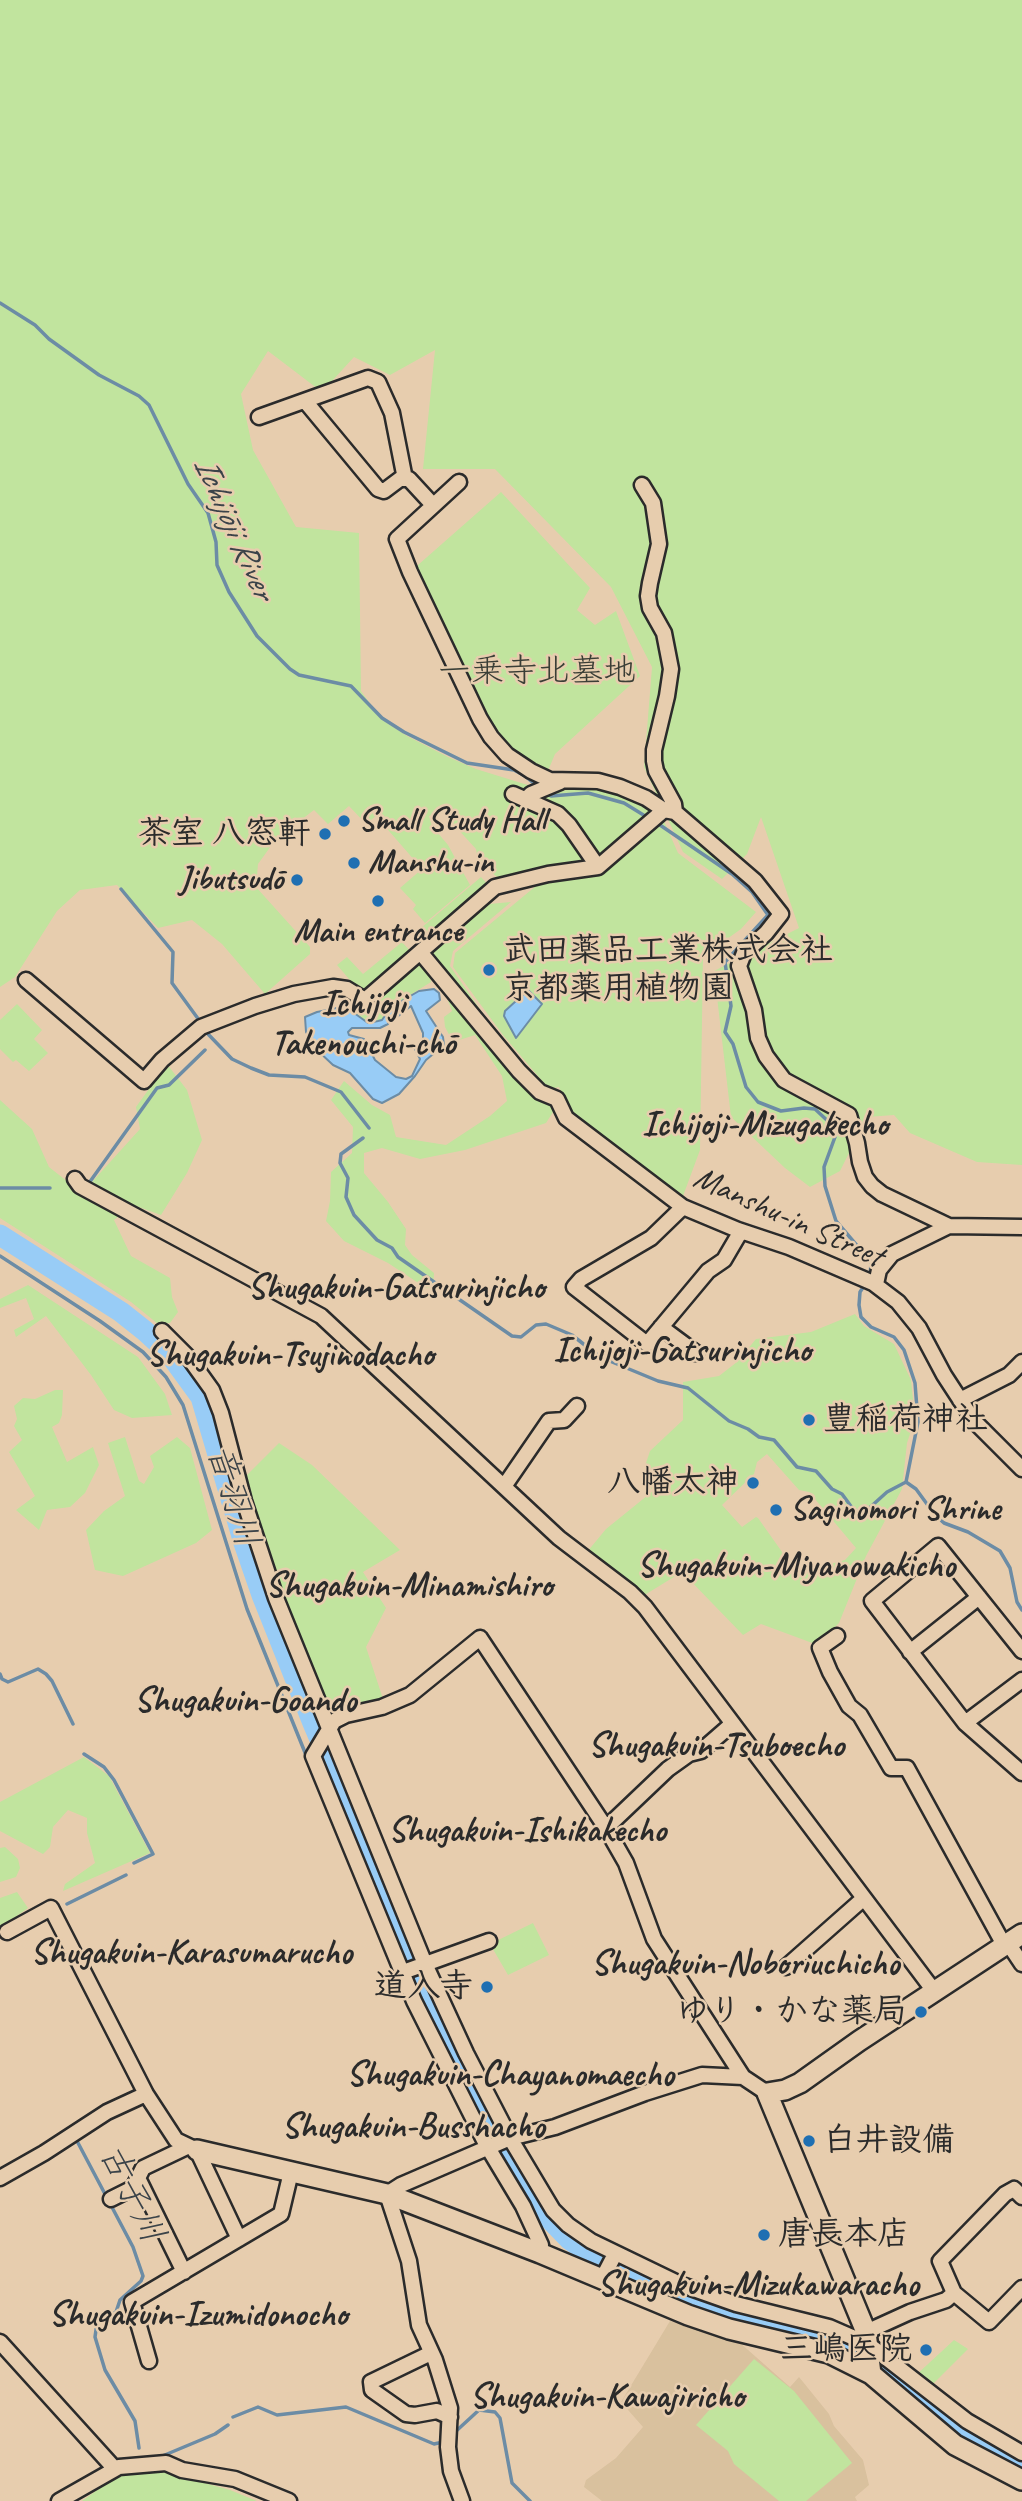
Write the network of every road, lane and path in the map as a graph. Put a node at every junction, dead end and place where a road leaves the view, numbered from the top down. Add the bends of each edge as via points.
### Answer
1 (305, 401) junction
2 (259, 417) dead end
3 (405, 479) junction
4 (458, 482) dead end
5 (642, 485) dead end
6 (433, 505) junction
7 (561, 781) junction
8 (669, 811) junction
9 (598, 867) junction
10 (421, 953) junction
11 (26, 980) dead end
12 (75, 1179) dead end
13 (683, 1207) junction
14 (949, 1226) junction
15 (1022, 1227) edge
16 (741, 1231) junction
17 (874, 1284) junction
18 (661, 1327) junction
19 (162, 1331) dead end
20 (696, 1353) dead end
21 (1022, 1363) edge
22 (960, 1400) junction
23 (577, 1406) dead end
24 (1022, 1469) edge
25 (505, 1485) junction
26 (979, 1597) junction
27 (837, 1636) dead end
28 (1022, 1651) edge
29 (910, 1652) junction
30 (1022, 1680) edge
31 (965, 1723) junction
32 (732, 1724) junction
33 (327, 1732) junction
34 (1022, 1773) edge
35 (606, 1828) junction
36 (864, 1898) junction
37 (7, 1932) dead end
38 (489, 1941) dead end
39 (1011, 1941) edge
40 (425, 1964) junction
41 (1022, 1964) edge
42 (786, 1967) dead end
43 (403, 1972) junction
44 (934, 1991) junction
45 (743, 2077) junction
46 (767, 2093) junction
47 (146, 2094) junction
48 (510, 2138) junction
49 (487, 2146) junction
50 (192, 2149) junction
51 (291, 2172) junction
52 (0, 2178) edge
53 (138, 2179) junction
54 (387, 2194) junction
55 (1022, 2197) edge
56 (111, 2199) dead end
57 (239, 2239) junction
58 (540, 2253) junction
59 (614, 2256) junction
60 (184, 2272) junction
61 (604, 2276) junction
62 (1022, 2288) edge
63 (954, 2293) junction
64 (732, 2316) junction
65 (0, 2342) edge
66 (431, 2353) junction
67 (869, 2354) junction
68 (149, 2361) dead end
69 (450, 2417) junction
70 (1022, 2453) edge
71 (115, 2469) junction
72 (1022, 2480) edge
73 (59, 2501) edge
74 (289, 2501) edge
75 (462, 2501) edge

1 - 2 street
1 - 3 street via 378,489 384,491
1 - 3 street via 368,378 378,382 392,414
3 - 6 street
4 - 6 street
5 - 8 street via 653,503 659,544 650,608 664,633 671,669 654,750 660,782 674,804
6 - 7 street via 397,538 410,572 491,737 531,771
7 - 8 street via 598,781 620,787
7 - 9 street via 523,796 558,814
8 - 9 street
8 - 14 street via 755,881 780,915 744,953 739,966 766,1056 784,1080 849,1115 860,1162 872,1185
9 - 10 street via 495,887
10 - 11 street via 365,1000 347,989 294,994 201,1027 144,1081
10 - 13 street, Manshu-in Street via 519,1071 540,1092 557,1099 566,1118
12 - 25 street via 80,1186 321,1316
13 - 16 street, Manshu-in Street
13 - 18 street via 651,1238 580,1279 574,1287 647,1344
14 - 15 street
14 - 17 street via 892,1254
16 - 17 street, Manshu-in Street
16 - 18 street via 724,1260 708,1271
17 - 22 street, Manshu-in Street via 898,1302 919,1328
18 - 20 street
19 - 33 street via 189,1358 218,1404 257,1544
21 - 22 street via 1009,1375
22 - 24 street, Manshu-in Street via 982,1431
23 - 25 street via 564,1420 549,1421
25 - 32 street via 559,1538 645,1607
26 - 28 street
26 - 29 street
26 - 29 street via 938,1546 873,1601
27 - 39 street via 820,1648 849,1706 860,1715 891,1768 908,1768
29 - 31 street
30 - 31 street
31 - 34 street
32 - 35 street via 701,1751 668,1769
32 - 36 street
33 - 35 street via 334,1721 346,1715 410,1695 480,1638
33 - 40 street
33 - 43 street via 313,1756
35 - 45 street via 626,1863 654,1939
36 - 42 street
36 - 44 street
37 - 47 street via 51,1908
38 - 40 street
39 - 41 street
39 - 44 main road
40 - 43 street
40 - 48 street via 451,2026
43 - 49 street
44 - 46 main road via 800,2083
45 - 46 street
45 - 48 street via 702,2075 555,2127
46 - 67 main road
47 - 50 street via 176,2140
47 - 52 street via 107,2112
48 - 49 street
48 - 59 street via 553,2210
49 - 54 street
49 - 58 street via 523,2206 541,2245
50 - 51 main road
50 - 53 street via 143,2168
50 - 57 street
51 - 54 main road
51 - 57 street via 281,2214
53 - 56 street via 133,2188
53 - 60 street
54 - 58 main road
54 - 66 street via 409,2261 419,2326
55 - 63 street via 1014,2189 1005,2194 940,2260
57 - 60 street
58 - 61 main road
59 - 61 street
59 - 64 street via 682,2285
60 - 68 street via 132,2302
61 - 64 main road via 688,2315
62 - 63 street via 989,2322
63 - 67 street via 909,2312
64 - 67 main road via 829,2353
64 - 67 street via 829,2327
65 - 71 street
66 - 69 street
66 - 69 street via 371,2382 372,2390 405,2414 437,2411
67 - 70 street
67 - 72 main road via 955,2445
69 - 75 street via 451,2471
71 - 73 street
71 - 74 street via 166,2463 235,2479

